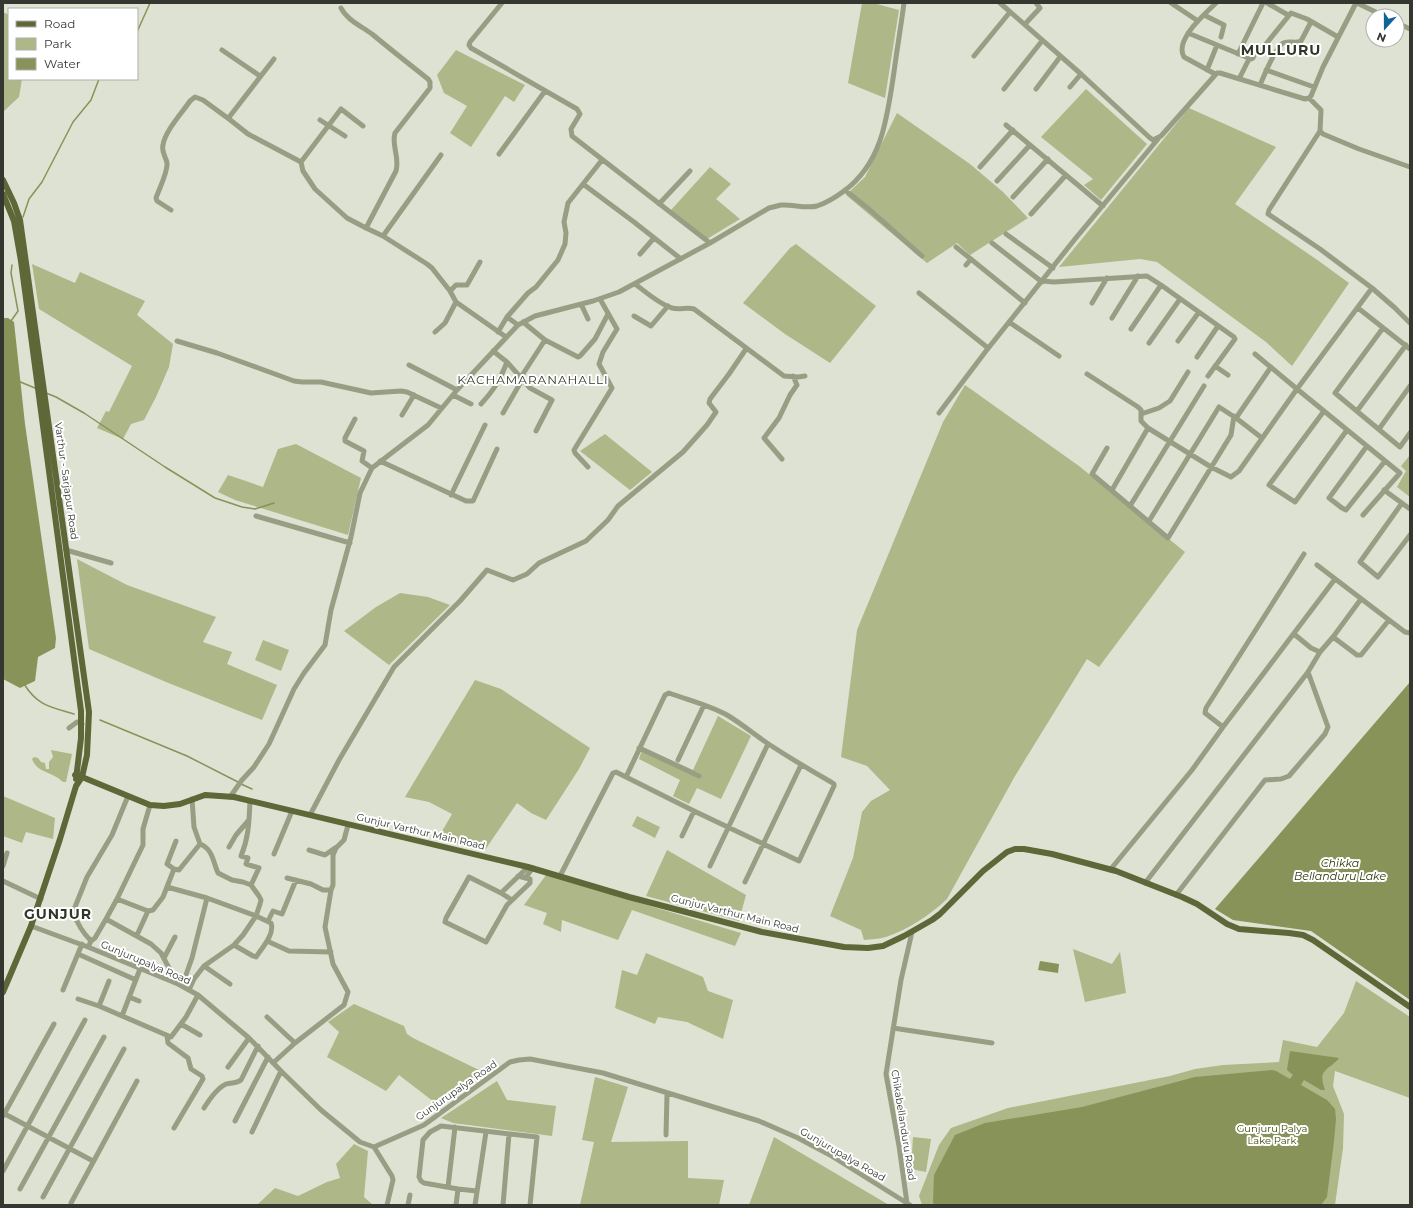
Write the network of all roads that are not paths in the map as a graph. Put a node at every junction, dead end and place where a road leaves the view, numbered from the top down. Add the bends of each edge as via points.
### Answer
1 (502, 3) edge
2 (904, 3) edge
3 (1000, 3) edge
4 (1036, 3) edge
5 (1171, 3) edge
6 (1216, 3) edge
7 (1263, 3) edge
8 (1357, 3) edge
9 (1271, 4) edge
10 (341, 8) dead end
11 (1367, 8) edge
12 (1010, 12) junction
13 (1204, 15) junction
14 (1288, 15) junction
15 (1198, 21) junction
16 (1311, 22) junction
17 (1025, 24) junction
18 (1188, 33) junction
19 (1221, 37) dead end
20 (1338, 37) junction
21 (1042, 41) junction
22 (1216, 45) junction
23 (222, 50) dead end
24 (1238, 54) junction
25 (974, 56) dead end
26 (1060, 58) junction
27 (274, 59) dead end
28 (1248, 59) junction
29 (1207, 70) junction
30 (1266, 70) junction
31 (1081, 74) junction
32 (1215, 74) junction
33 (260, 76) junction
34 (1239, 79) junction
35 (1260, 85) junction
36 (1070, 87) dead end
37 (1314, 87) junction
38 (1004, 89) dead end
39 (1036, 89) dead end
40 (545, 91) junction
41 (1309, 98) junction
42 (229, 119) junction
43 (320, 120) dead end
44 (1006, 124) dead end
45 (328, 125) junction
46 (363, 126) dead end
47 (1013, 130) junction
48 (1320, 131) junction
49 (345, 136) dead end
50 (1160, 136) junction
51 (1030, 145) junction
52 (441, 154) dead end
53 (500, 154) dead end
54 (1048, 159) junction
55 (602, 160) junction
56 (301, 162) junction
57 (980, 167) dead end
58 (1410, 167) edge
59 (690, 171) dead end
60 (1066, 175) junction
61 (3, 180) edge
62 (997, 181) dead end
63 (583, 184) junction
64 (845, 190) junction
65 (3, 194) edge
66 (1013, 197) dead end
67 (659, 204) junction
68 (1103, 206) junction
69 (170, 210) dead end
70 (1031, 214) dead end
71 (366, 228) junction
72 (1006, 234) dead end
73 (383, 236) junction
74 (654, 238) junction
75 (710, 243) junction
76 (992, 243) dead end
77 (956, 247) dead end
78 (640, 254) dead end
79 (922, 256) dead end
80 (681, 259) junction
81 (971, 259) junction
82 (480, 262) dead end
83 (966, 265) dead end
84 (1053, 268) junction
85 (1138, 276) junction
86 (1107, 278) junction
87 (1042, 282) junction
88 (635, 284) junction
89 (1162, 285) junction
90 (1372, 288) junction
91 (450, 292) junction
92 (919, 293) dead end
93 (600, 299) junction
94 (1180, 299) junction
95 (456, 302) junction
96 (1025, 303) junction
97 (1092, 303) dead end
98 (581, 304) junction
99 (668, 306) junction
100 (1358, 308) junction
101 (1199, 312) junction
102 (608, 314) junction
103 (634, 316) dead end
104 (507, 317) junction
105 (1112, 318) dead end
106 (588, 319) dead end
107 (1009, 322) junction
108 (520, 323) junction
109 (1410, 323) edge
110 (1218, 326) junction
111 (1383, 328) junction
112 (1131, 329) dead end
113 (435, 332) dead end
114 (498, 332) junction
115 (506, 337) junction
116 (545, 340) junction
117 (1178, 341) dead end
118 (177, 342) dead end
119 (1150, 343) dead end
120 (1408, 347) edge
121 (988, 348) junction
122 (746, 349) junction
123 (493, 351) junction
124 (1255, 354) dead end
125 (1059, 356) dead end
126 (1197, 357) dead end
127 (507, 362) junction
128 (409, 365) dead end
129 (1215, 366) junction
130 (1271, 367) junction
131 (1188, 372) dead end
132 (1088, 374) dead end
133 (1228, 375) dead end
134 (793, 376) junction
135 (805, 376) dead end
136 (1208, 376) dead end
137 (521, 379) junction
138 (1204, 386) dead end
139 (1410, 386) edge
140 (1297, 389) junction
141 (457, 390) junction
142 (414, 395) junction
143 (453, 395) junction
144 (471, 404) dead end
145 (481, 404) dead end
146 (442, 408) junction
147 (1324, 411) junction
148 (1357, 411) junction
149 (939, 412) dead end
150 (503, 413) dead end
151 (1141, 414) junction
152 (402, 415) dead end
153 (1235, 417) junction
154 (355, 419) dead end
155 (485, 425) dead end
156 (1148, 428) junction
157 (1379, 429) junction
158 (1347, 430) junction
159 (536, 431) dead end
160 (1410, 433) edge
161 (1262, 438) junction
162 (1170, 441) junction
163 (1367, 446) junction
164 (1107, 448) dead end
165 (498, 450) dead end
166 (1190, 454) junction
167 (782, 459) dead end
168 (1385, 461) junction
169 (380, 462) junction
170 (588, 467) dead end
171 (1212, 467) junction
172 (372, 468) junction
173 (1112, 490) junction
174 (1384, 490) junction
175 (451, 495) junction
176 (1402, 503) junction
177 (1130, 506) junction
178 (1410, 509) edge
179 (1363, 515) dead end
180 (256, 516) dead end
181 (1149, 521) junction
182 (1410, 535) edge
183 (350, 543) junction
184 (66, 550) junction
185 (1304, 554) dead end
186 (111, 563) dead end
187 (1318, 564) dead end
188 (1335, 579) junction
189 (1361, 599) junction
190 (1389, 620) junction
191 (1410, 633) edge
192 (1294, 634) junction
193 (1333, 637) junction
194 (1320, 652) junction
195 (1308, 672) junction
196 (704, 705) junction
197 (82, 724) junction
198 (1223, 727) junction
199 (69, 728) dead end
200 (768, 744) junction
201 (639, 748) junction
202 (678, 760) dead end
203 (801, 765) junction
204 (75, 775) junction
205 (699, 776) dead end
206 (82, 777) junction
207 (626, 777) junction
208 (76, 786) junction
209 (128, 796) junction
210 (230, 797) junction
211 (192, 800) junction
212 (250, 801) junction
213 (150, 805) junction
214 (292, 811) junction
215 (694, 811) junction
216 (310, 815) junction
217 (248, 821) junction
218 (348, 825) junction
219 (729, 827) junction
220 (682, 836) dead end
221 (176, 841) dead end
222 (200, 844) junction
223 (764, 844) junction
224 (228, 847) dead end
225 (336, 848) junction
226 (309, 850) dead end
227 (7, 853) dead end
228 (274, 854) dead end
229 (3, 866) edge
230 (710, 866) dead end
231 (531, 867) junction
232 (174, 869) junction
233 (1110, 870) junction
234 (518, 876) junction
235 (560, 876) junction
236 (287, 878) dead end
237 (525, 878) junction
238 (296, 880) junction
239 (3, 881) edge
240 (745, 882) dead end
241 (1145, 883) junction
242 (167, 886) junction
243 (251, 886) junction
244 (331, 890) junction
245 (501, 893) junction
246 (1176, 895) junction
247 (207, 898) junction
248 (117, 899) junction
249 (41, 900) junction
250 (512, 900) junction
251 (148, 911) junction
252 (256, 916) junction
253 (106, 919) junction
254 (268, 921) junction
255 (31, 926) junction
256 (912, 932) junction
257 (137, 935) junction
258 (175, 937) dead end
259 (267, 941) junction
260 (82, 944) junction
261 (90, 944) junction
262 (234, 946) junction
263 (330, 952) junction
264 (78, 954) junction
265 (164, 958) junction
266 (204, 966) junction
267 (140, 969) junction
268 (186, 976) junction
269 (194, 979) junction
270 (136, 980) junction
271 (109, 981) dead end
272 (230, 984) dead end
273 (180, 985) junction
274 (63, 990) dead end
275 (189, 990) junction
276 (3, 992) edge
277 (198, 995) junction
278 (129, 997) junction
279 (78, 999) dead end
280 (139, 1001) dead end
281 (99, 1006) junction
282 (1410, 1007) edge
283 (122, 1016) junction
284 (267, 1017) dead end
285 (85, 1020) dead end
286 (54, 1024) dead end
287 (180, 1024) junction
288 (893, 1028) junction
289 (200, 1035) dead end
290 (167, 1036) junction
291 (104, 1037) dead end
292 (249, 1038) junction
293 (295, 1043) junction
294 (992, 1043) dead end
295 (258, 1046) junction
296 (124, 1049) dead end
297 (268, 1057) junction
298 (273, 1063) junction
299 (228, 1067) dead end
300 (281, 1071) junction
301 (137, 1081) dead end
302 (667, 1094) junction
303 (204, 1108) dead end
304 (3, 1114) edge
305 (235, 1121) dead end
306 (424, 1125) junction
307 (28, 1126) junction
308 (455, 1127) junction
309 (174, 1128) dead end
310 (252, 1132) dead end
311 (430, 1132) junction
312 (486, 1132) junction
313 (509, 1134) junction
314 (666, 1135) dead end
315 (48, 1137) junction
316 (374, 1147) junction
317 (70, 1149) junction
318 (94, 1161) junction
319 (3, 1171) edge
320 (448, 1187) junction
321 (20, 1189) dead end
322 (458, 1189) junction
323 (477, 1190) junction
324 (410, 1195) dead end
325 (43, 1197) dead end
326 (71, 1203) dead end
327 (908, 1204) edge
328 (387, 1205) edge
329 (408, 1205) edge
330 (456, 1205) edge
331 (476, 1205) edge
332 (503, 1205) edge
333 (530, 1205) edge

1 - 40 street via 469,45
2 - 64 street via 881,138 866,170
3 - 12 street
4 - 17 street via 1040,8
5 - 15 street
6 - 13 street
7 - 24 street
8 - 11 street
8 - 20 street
9 - 14 street
10 - 71 street via 347,16 428,79 431,86 395,133 393,139 398,163 396,171
12 - 17 street
12 - 25 street
13 - 15 street
13 - 19 street via 1224,25
14 - 16 street via 1293,13
14 - 28 street via 1262,49 1256,51 1253,58
15 - 18 street
16 - 20 street
16 - 30 street via 1301,41 1280,45
17 - 21 street
18 - 22 street
18 - 29 street via 1182,54
20 - 37 street
21 - 26 street
21 - 38 street
22 - 24 street
22 - 29 street
23 - 33 street
24 - 28 street
26 - 31 street
26 - 39 street
27 - 33 street
28 - 34 street
29 - 32 street
30 - 35 street
30 - 37 street
31 - 36 street
31 - 50 street via 1149,137 1153,140
32 - 34 street
32 - 50 street
33 - 42 street
34 - 35 street
35 - 41 street
37 - 41 street
40 - 53 street
40 - 55 street via 577,109 580,114 571,129 572,136
41 - 48 street via 1321,110
42 - 56 street via 248,134
42 - 69 street via 195,97 167,134 163,145 166,168 156,198 157,202
43 - 45 street
44 - 47 street
45 - 46 street via 341,109
45 - 49 street
45 - 56 street
47 - 51 street
47 - 57 street
48 - 58 street via 1359,149
48 - 90 street via 1268,214
50 - 68 street
51 - 54 street
51 - 62 street
52 - 73 street
54 - 60 street
54 - 66 street
55 - 63 street
55 - 67 street
56 - 71 street via 303,171 315,190 347,218
59 - 67 street
60 - 68 street
60 - 70 street
61 - 184 main road, Varthur - Sarjapur Road via 20,220
63 - 74 street
63 - 104 street via 568,203 564,222 565,244 558,260
64 - 75 street via 818,205 780,205 769,208
64 - 79 street
65 - 197 main road, Varthur - Sarjapur Road via 14,221 21,261
67 - 75 street
68 - 84 street
71 - 73 street
72 - 84 street
73 - 91 street via 432,268
74 - 78 street
74 - 80 street
75 - 80 street
76 - 87 street
77 - 81 street
80 - 88 street
81 - 83 street
81 - 96 street
82 - 91 street via 467,285 456,285
84 - 87 street
85 - 86 street
85 - 89 street via 1147,276
85 - 105 street
86 - 87 street
86 - 97 street
87 - 96 street
88 - 93 street
88 - 99 street
89 - 94 street
89 - 112 street
90 - 100 street
90 - 109 street
91 - 95 street
92 - 121 street
93 - 98 street
93 - 102 street
94 - 101 street
94 - 119 street
95 - 113 street via 445,323
95 - 114 street
96 - 107 street
98 - 106 street
98 - 108 street via 535,316
99 - 103 street via 651,326
99 - 122 street via 694,309
100 - 111 street
100 - 140 street
101 - 110 street
101 - 117 street
102 - 116 street via 595,339 580,356 575,356
102 - 170 street via 617,329 599,364 612,388 574,450
104 - 108 street
104 - 114 street
107 - 121 street
107 - 125 street
108 - 115 street
108 - 116 street
110 - 126 street
110 - 129 street via 1234,339
111 - 120 street
111 - 148 street via 1335,392
114 - 115 street
115 - 123 street
116 - 137 street
118 - 142 street via 218,353 294,381 321,382 371,393 400,391
120 - 148 street
121 - 149 street
122 - 134 street via 784,376
122 - 216 street via 710,399 709,403 716,412 707,425 682,452 618,506 608,520 586,541 538,563 527,574 513,580 487,570 394,667
123 - 127 street
123 - 141 street
124 - 130 street
127 - 137 street
127 - 145 street via 492,392
128 - 141 street
129 - 133 street
129 - 136 street
130 - 140 street
130 - 153 street
131 - 151 street via 1170,400 1159,408
132 - 151 street via 1138,407
134 - 135 street
134 - 167 street via 797,385 779,418 764,438
137 - 150 street
137 - 159 street via 530,388 552,400
138 - 162 street
139 - 157 street
140 - 147 street
140 - 161 street
141 - 143 street
142 - 146 street
142 - 152 street
143 - 144 street
143 - 146 street
146 - 169 street via 428,425
147 - 158 street
147 - 158 street via 1269,485 1295,502
148 - 157 street
151 - 156 street via 1141,421
153 - 161 street
153 - 166 street via 1219,407
153 - 171 street via 1231,435
154 - 172 street via 345,441 364,451 362,462
155 - 175 street
156 - 162 street
156 - 173 street
157 - 160 street via 1400,447
158 - 163 street
161 - 171 street via 1239,471 1231,477
162 - 166 street
162 - 177 street
163 - 168 street
163 - 168 street via 1329,498 1346,510
164 - 173 street via 1092,474
165 - 175 street via 473,501
166 - 171 street
166 - 181 street
168 - 174 street via 1400,473
169 - 172 street
169 - 175 street
171 - 181 street via 1168,538
172 - 183 street via 360,493
173 - 177 street
174 - 176 street
174 - 179 street
176 - 178 street
176 - 182 street via 1360,562 1378,577
177 - 181 street
180 - 183 street
183 - 210 street via 331,610 325,645 294,689 269,744
184 - 186 street
184 - 206 main road, Varthur - Sarjapur Road via 89,712 87,755
185 - 198 street via 1206,708 1205,713
187 - 188 street
188 - 189 street
188 - 192 street
189 - 190 street
189 - 193 street
190 - 191 street
190 - 193 street via 1361,655 1357,655
192 - 194 street
192 - 198 street
193 - 194 street
194 - 195 street
195 - 241 street
195 - 246 street via 1328,726 1325,734 1289,776 1265,780
196 - 200 street via 726,715
196 - 201 street via 669,693 665,695
196 - 202 street
197 - 199 street via 77,722
197 - 204 main road, Varthur - Sarjapur Road
198 - 233 street via 1192,770
200 - 203 street
200 - 219 street
201 - 205 street
201 - 207 street
203 - 223 street
203 - 223 street via 834,786 799,861
204 - 206 main road, Gunjur Varthur Main Road
204 - 208 main road, Varthur - Sarjapur Road
206 - 208 main road, Varthur - Sarjapur Road
206 - 209 main road, Gunjur Varthur Main Road
207 - 215 street
207 - 235 street via 616,772 612,773
208 - 249 main road, Varthur - Sarjapur Road
209 - 213 main road, Gunjur Varthur Main Road
209 - 261 street via 110,840 88,877 73,912 76,922
210 - 211 main road, Gunjur Varthur Main Road via 205,795
210 - 212 main road, Gunjur Varthur Main Road
211 - 213 main road, Gunjur Varthur Main Road via 164,806
211 - 222 street via 194,827
212 - 214 main road, Gunjur Varthur Main Road
212 - 217 street
213 - 248 street via 143,829 143,845
214 - 216 main road, Gunjur Varthur Main Road
214 - 228 street
215 - 219 street
215 - 220 street
216 - 218 main road, Gunjur Varthur Main Road
217 - 224 street
217 - 243 street via 249,832 241,856 248,858 246,864 259,868
218 - 225 street via 344,840
218 - 231 main road, Gunjur Varthur Main Road
219 - 223 street
219 - 230 street
221 - 232 street via 167,864
222 - 232 street via 179,870
222 - 243 street via 211,852 218,873
223 - 240 street
225 - 226 street via 325,855
225 - 244 street via 332,859
227 - 229 street
231 - 234 street
231 - 235 main road, Gunjur Varthur Main Road
231 - 237 street
232 - 242 street
233 - 241 main road, Gunjur Varthur Main Road
233 - 256 main road, Gunjur Varthur Main Road via 1045,852 1015,849 1007,852 983,872 940,914
234 - 237 street
234 - 245 street
235 - 256 main road, Gunjur Varthur Main Road via 762,932 844,948 883,946
236 - 238 street
237 - 250 street via 530,880 530,883
238 - 244 street via 323,890
238 - 254 street via 282,914 273,911
239 - 249 street
241 - 246 main road, Gunjur Varthur Main Road
242 - 247 street
242 - 251 street via 163,897 153,910
243 - 252 street via 261,900
244 - 263 street via 325,927
245 - 250 street
245 - 250 street via 470,877 445,922 486,942
246 - 282 main road, Gunjur Varthur Main Road via 1197,904 1239,929 1303,935
247 - 252 street
247 - 268 street
248 - 251 street
248 - 253 street
249 - 255 main road, Varthur - Sarjapur Road
251 - 257 street
252 - 254 street
252 - 262 street
253 - 257 street
253 - 261 street
254 - 259 street via 272,926
255 - 260 street, Gunjurupalya Road
255 - 276 main road, Varthur - Sarjapur Road
256 - 288 street, Chikabellanduru Road
257 - 265 street via 151,944
258 - 265 street
259 - 262 street via 255,957
259 - 263 street via 289,951
260 - 261 street, Gunjurupalya Road
260 - 264 street
261 - 267 street, Gunjurupalya Road
262 - 266 street
263 - 293 street via 333,964 348,992 344,1006
264 - 270 street
264 - 274 street
265 - 273 street
266 - 269 street
266 - 272 street
267 - 270 street
267 - 273 street, Gunjurupalya Road
268 - 269 street
268 - 273 street
269 - 275 street
270 - 278 street
271 - 281 street
273 - 275 street, Gunjurupalya Road
275 - 277 street, Gunjurupalya Road
277 - 287 street
277 - 292 street, Gunjurupalya Road
278 - 280 street
278 - 283 street
279 - 281 street
281 - 283 street
283 - 290 street
284 - 293 street
285 - 307 street
286 - 304 street
287 - 289 street
287 - 290 street via 173,1036
288 - 294 street
288 - 327 street, Chikabellanduru Road via 886,1074
290 - 309 street via 168,1043 188,1058 191,1069 203,1079
291 - 315 street
292 - 295 street, Gunjurupalya Road
292 - 299 street
293 - 298 street
295 - 297 street, Gunjurupalya Road
295 - 303 street via 241,1080 220,1089
296 - 317 street
297 - 298 street, Gunjurupalya Road
297 - 305 street
298 - 300 street, Gunjurupalya Road
300 - 310 street
300 - 316 street, Gunjurupalya Road via 353,1137
301 - 318 street
302 - 306 street, Gunjurupalya Road via 603,1073 526,1059 510,1062
302 - 314 street
302 - 327 street, Gunjurupalya Road via 753,1119 798,1138
304 - 307 street
306 - 311 street
306 - 316 street, Gunjurupalya Road
307 - 315 street
307 - 319 street
308 - 311 street via 441,1126
308 - 312 street
308 - 320 street
311 - 320 street via 423,1140 419,1177 424,1183
312 - 313 street
312 - 323 street
313 - 332 street
313 - 333 street via 537,1137
315 - 317 street
315 - 321 street
316 - 328 street via 393,1180
317 - 318 street
317 - 325 street
318 - 326 street
320 - 322 street
322 - 323 street
322 - 330 street
323 - 331 street
324 - 329 street

